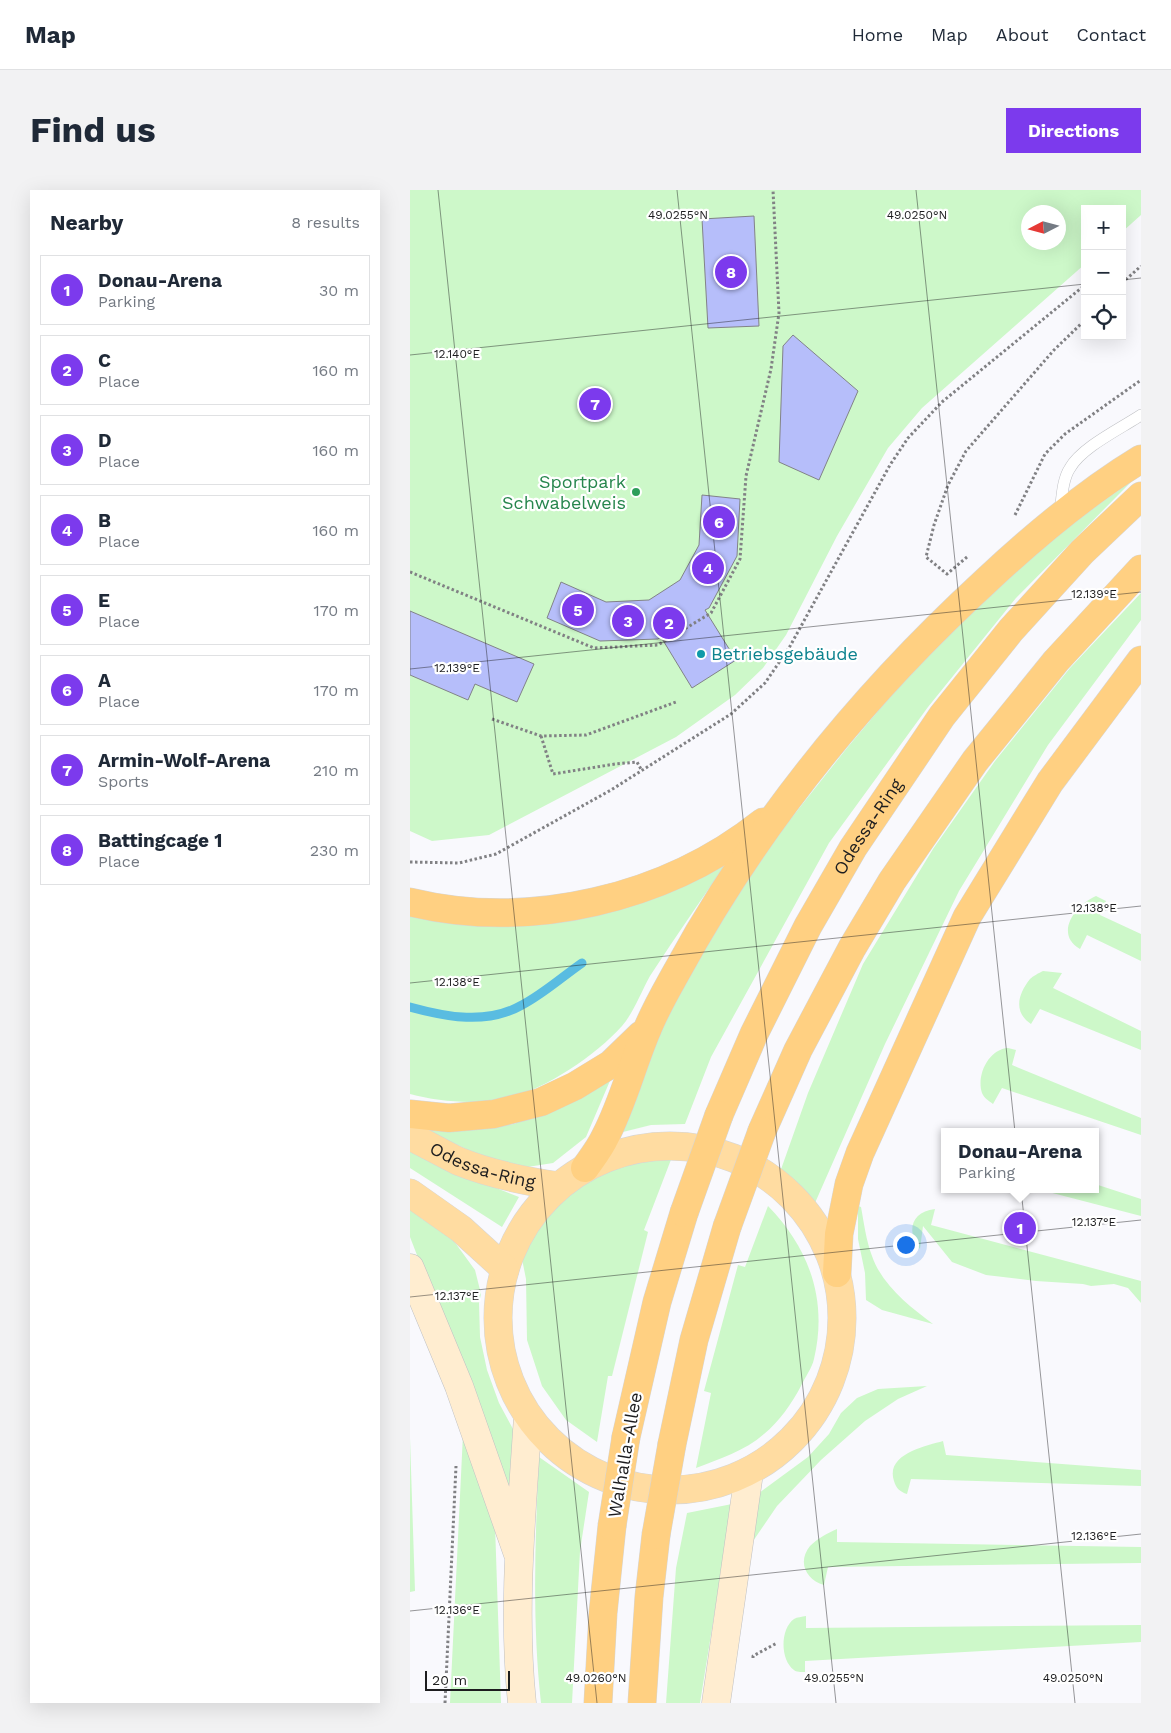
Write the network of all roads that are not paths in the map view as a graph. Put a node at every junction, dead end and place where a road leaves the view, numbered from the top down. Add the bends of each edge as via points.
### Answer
1 (1141, 415) edge
2 (1141, 459) edge
3 (1141, 496) edge
4 (1060, 516) junction
5 (1141, 569) edge
6 (1141, 660) edge
7 (781, 807) junction
8 (410, 902) edge
9 (648, 1029) junction
10 (410, 1114) edge
11 (410, 1136) edge
12 (585, 1168) junction
13 (559, 1186) junction
14 (410, 1193) edge
15 (684, 1214) joint
16 (410, 1268) edge
17 (505, 1269) junction
18 (837, 1273) junction
19 (528, 1416) junction
20 (750, 1473) junction
21 (519, 1558) junction
22 (522, 1703) edge
23 (598, 1703) edge
24 (642, 1703) edge
25 (716, 1703) edge

1 - 4 lane via 1082,453 1073,464 1062,495
2 - 4 highway
3 - 15 highway, Odessa-Ring, bridge via 1082,552 1011,630 937,724 853,848 808,926 754,1034 719,1116
4 - 7 highway via 926,639 851,721
5 - 24 highway, bridge via 1056,661 975,761 892,881 798,1050 762,1131 727,1227 694,1340 672,1444 656,1536
6 - 18 highway via 1050,782 967,917 860,1153 849,1184 839,1234
7 - 8 highway via 720,852 670,877 617,896 549,909 500,912
7 - 9 highway via 708,918
9 - 10 highway via 611,1064 542,1102 494,1114 449,1118
9 - 12 highway via 606,1136
11 - 13 main road, Odessa-Ring via 457,1160 492,1173
12 - 13 main road
12 - 18 main road via 627,1151 671,1145 716,1151 757,1168 792,1196 820,1231
13 - 17 main road via 536,1210 517,1238
14 - 17 main road via 461,1229
15 - 23 highway, Walhalla-Allee, bridge via 658,1302 626,1436 612,1526
16 - 21 main road via 459,1386
17 - 19 main road via 498,1320 506,1370
18 - 20 main road via 843,1308 838,1359 820,1405 790,1444
19 - 20 main road via 562,1453 604,1478 652,1491 702,1488
19 - 21 main road
20 - 25 main road
21 - 22 main road via 518,1668

